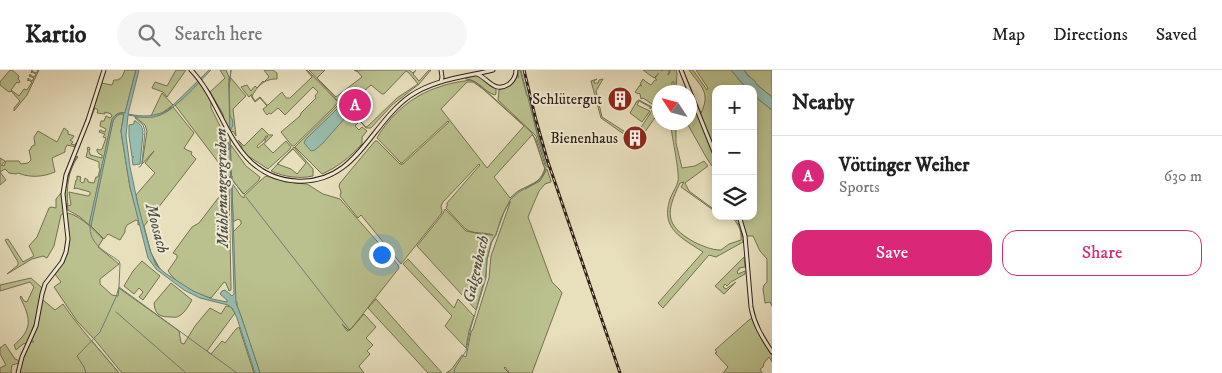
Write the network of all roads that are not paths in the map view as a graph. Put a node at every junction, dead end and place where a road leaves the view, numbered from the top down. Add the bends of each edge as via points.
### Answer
1 (104, 70) edge
2 (191, 70) edge
3 (493, 70) edge
4 (516, 70) edge
5 (681, 70) edge
6 (487, 71) junction
7 (441, 72) edge
8 (476, 74) junction
9 (449, 79) junction
10 (485, 79) junction
11 (440, 82) junction
12 (712, 147) edge
13 (740, 220) edge
14 (772, 352) edge
15 (18, 373) edge

1 - 15 main road via 88,123 65,177 66,252 43,290 36,326
2 - 11 main road via 212,99 240,149 256,166 278,178 302,182 338,171 354,158 406,99
3 - 6 main road
4 - 10 main road via 513,81 504,87 494,86
5 - 12 main road
6 - 8 main road
6 - 10 main road
7 - 9 main road
7 - 11 main road
8 - 9 main road
8 - 10 main road
9 - 11 main road
13 - 14 main road via 745,236 753,317

